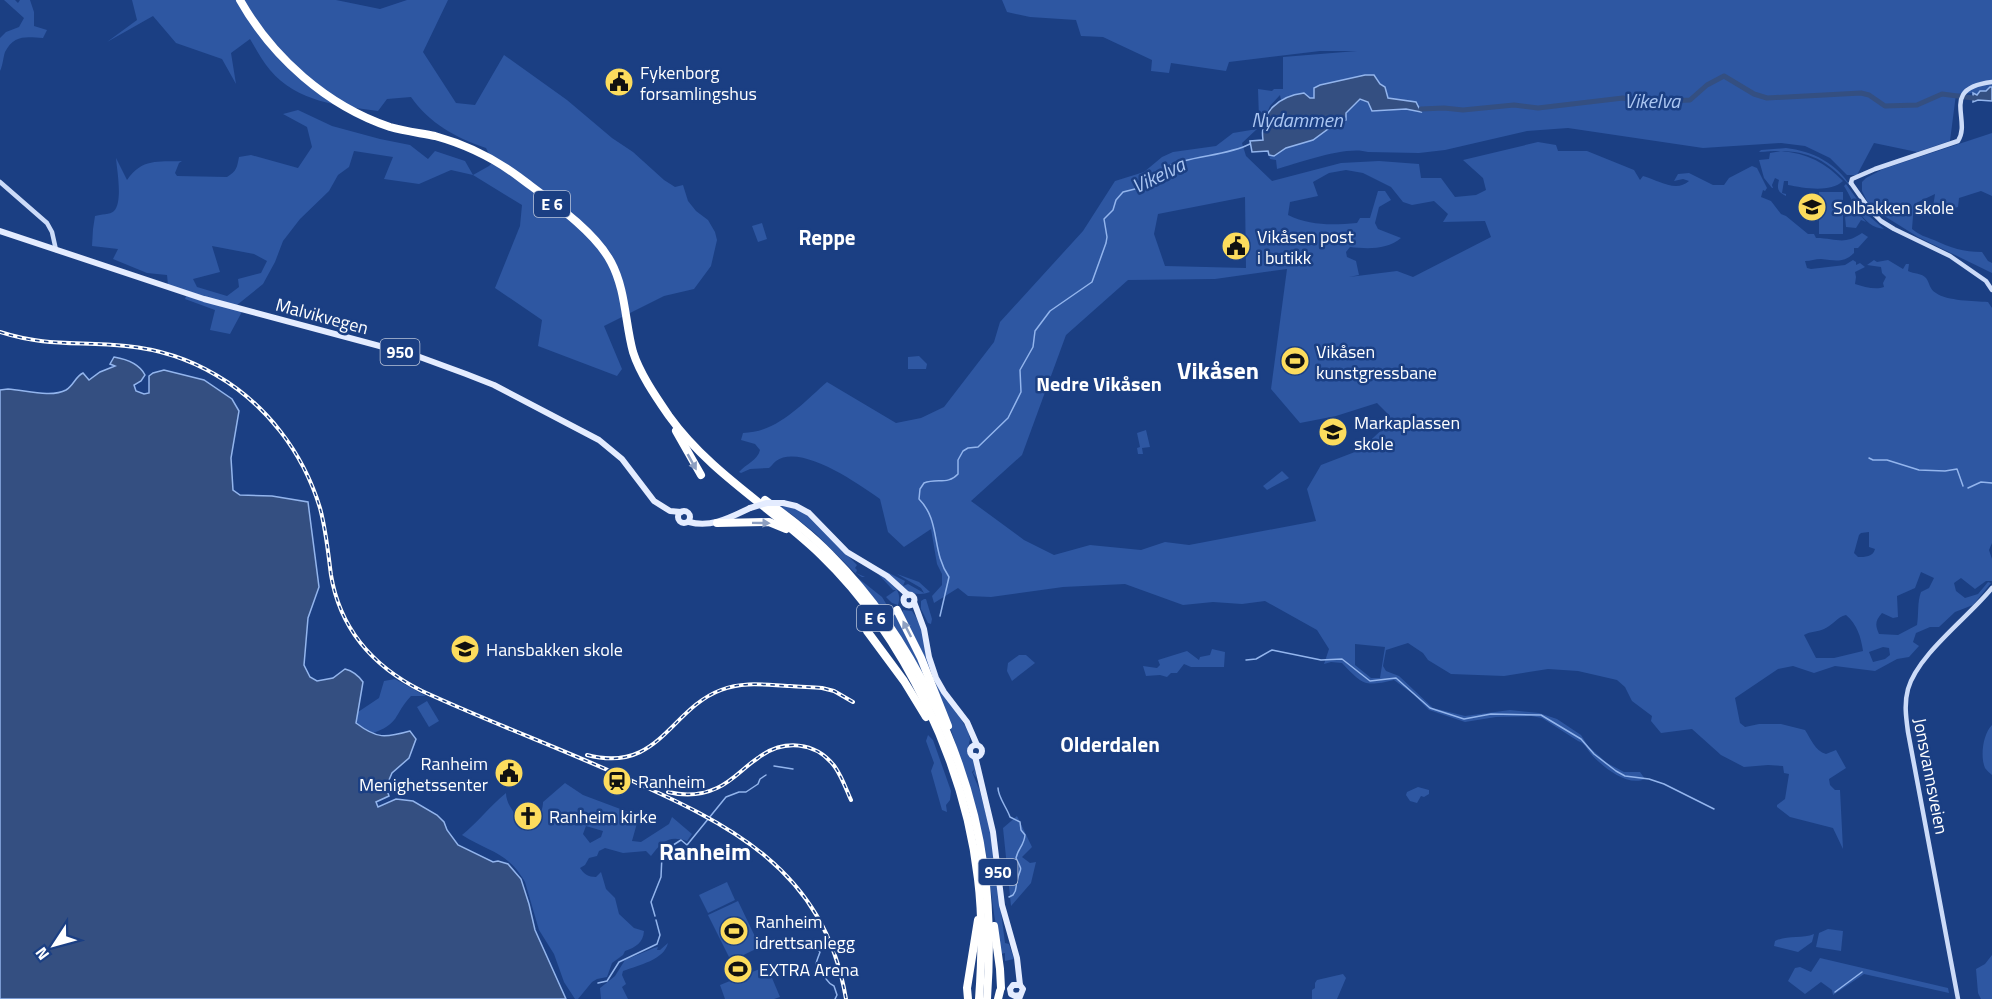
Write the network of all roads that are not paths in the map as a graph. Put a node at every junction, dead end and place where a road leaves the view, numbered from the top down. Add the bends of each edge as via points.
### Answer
1 (240, 0) edge
2 (1992, 82) edge
3 (0, 182) edge
4 (0, 231) edge
5 (52, 248) junction
6 (1992, 290) edge
7 (633, 348) junction
8 (666, 411) junction
9 (701, 475) dead end
10 (670, 511) junction
11 (681, 512) junction
12 (689, 519) junction
13 (679, 520) junction
14 (717, 523) junction
15 (801, 537) junction
16 (1992, 588) edge
17 (908, 601) junction
18 (894, 611) junction
19 (870, 630) joint
20 (937, 731) junction
21 (974, 746) junction
22 (953, 752) junction
23 (977, 756) junction
24 (985, 913) junction
25 (1016, 985) junction
26 (1000, 993) edge
27 (1017, 997) edge
28 (968, 999) edge
29 (979, 999) edge
30 (987, 999) edge
31 (1958, 999) edge

1 - 7 highway, E 6 via 291,66 331,97 386,126 449,141 494,161 587,232 602,248 617,275
2 - 6 main road via 1976,85 1960,101 1962,132 1958,141 1872,170 1851,183 1881,221 1950,256 1986,281
3 - 5 main road via 45,221 53,235
4 - 5 main road, Malvikvegen / 950
5 - 10 main road, Malvikvegen / 950 via 226,306 417,356 494,386 605,444 622,459 652,499
7 - 8 highway, E 6
7 - 22 highway, E 6 via 665,405 701,450 813,537 864,591 918,674
8 -> 9 highway, E 6
8 - 15 highway, E 6 via 711,464
10 - 11 main road
10 - 13 main road, Malvikvegen / 950
11 - 12 main road via 686,511
11 - 13 main road
12 - 13 main road via 683,523
12 - 14 main road
14 -> 15 highway, E 6 via 770,522
14 - 17 main road, bridge via 767,503 800,508 813,516 847,552 887,576
15 - 20 highway, E 6 via 848,584 881,626
16 - 31 main road, Jonsvannsveien via 1919,667 1911,680 1906,704
17 - 18 main road
17 - 21 main road, 950 via 924,629 936,678 967,722
18 - 19 main road, bridge
22 -> 18 highway, E 6 via 927,670
19 - 20 highway, E 6
20 - 24 highway, E 6 via 968,825
21 - 23 main road, 950 via 971,753
21 - 23 main road, 950 via 982,750
22 - 24 highway, E 6 via 978,832
23 - 25 main road, 950 via 993,832 1003,913 1017,958
24 - 26 highway, E 6 via 993,924
24 - 28 highway, E 6 via 978,922
24 - 29 highway, E 6
24 - 30 highway, E 6 via 990,945
25 - 27 main road, 950 via 1023,991
25 - 27 main road, 950 via 1010,989

